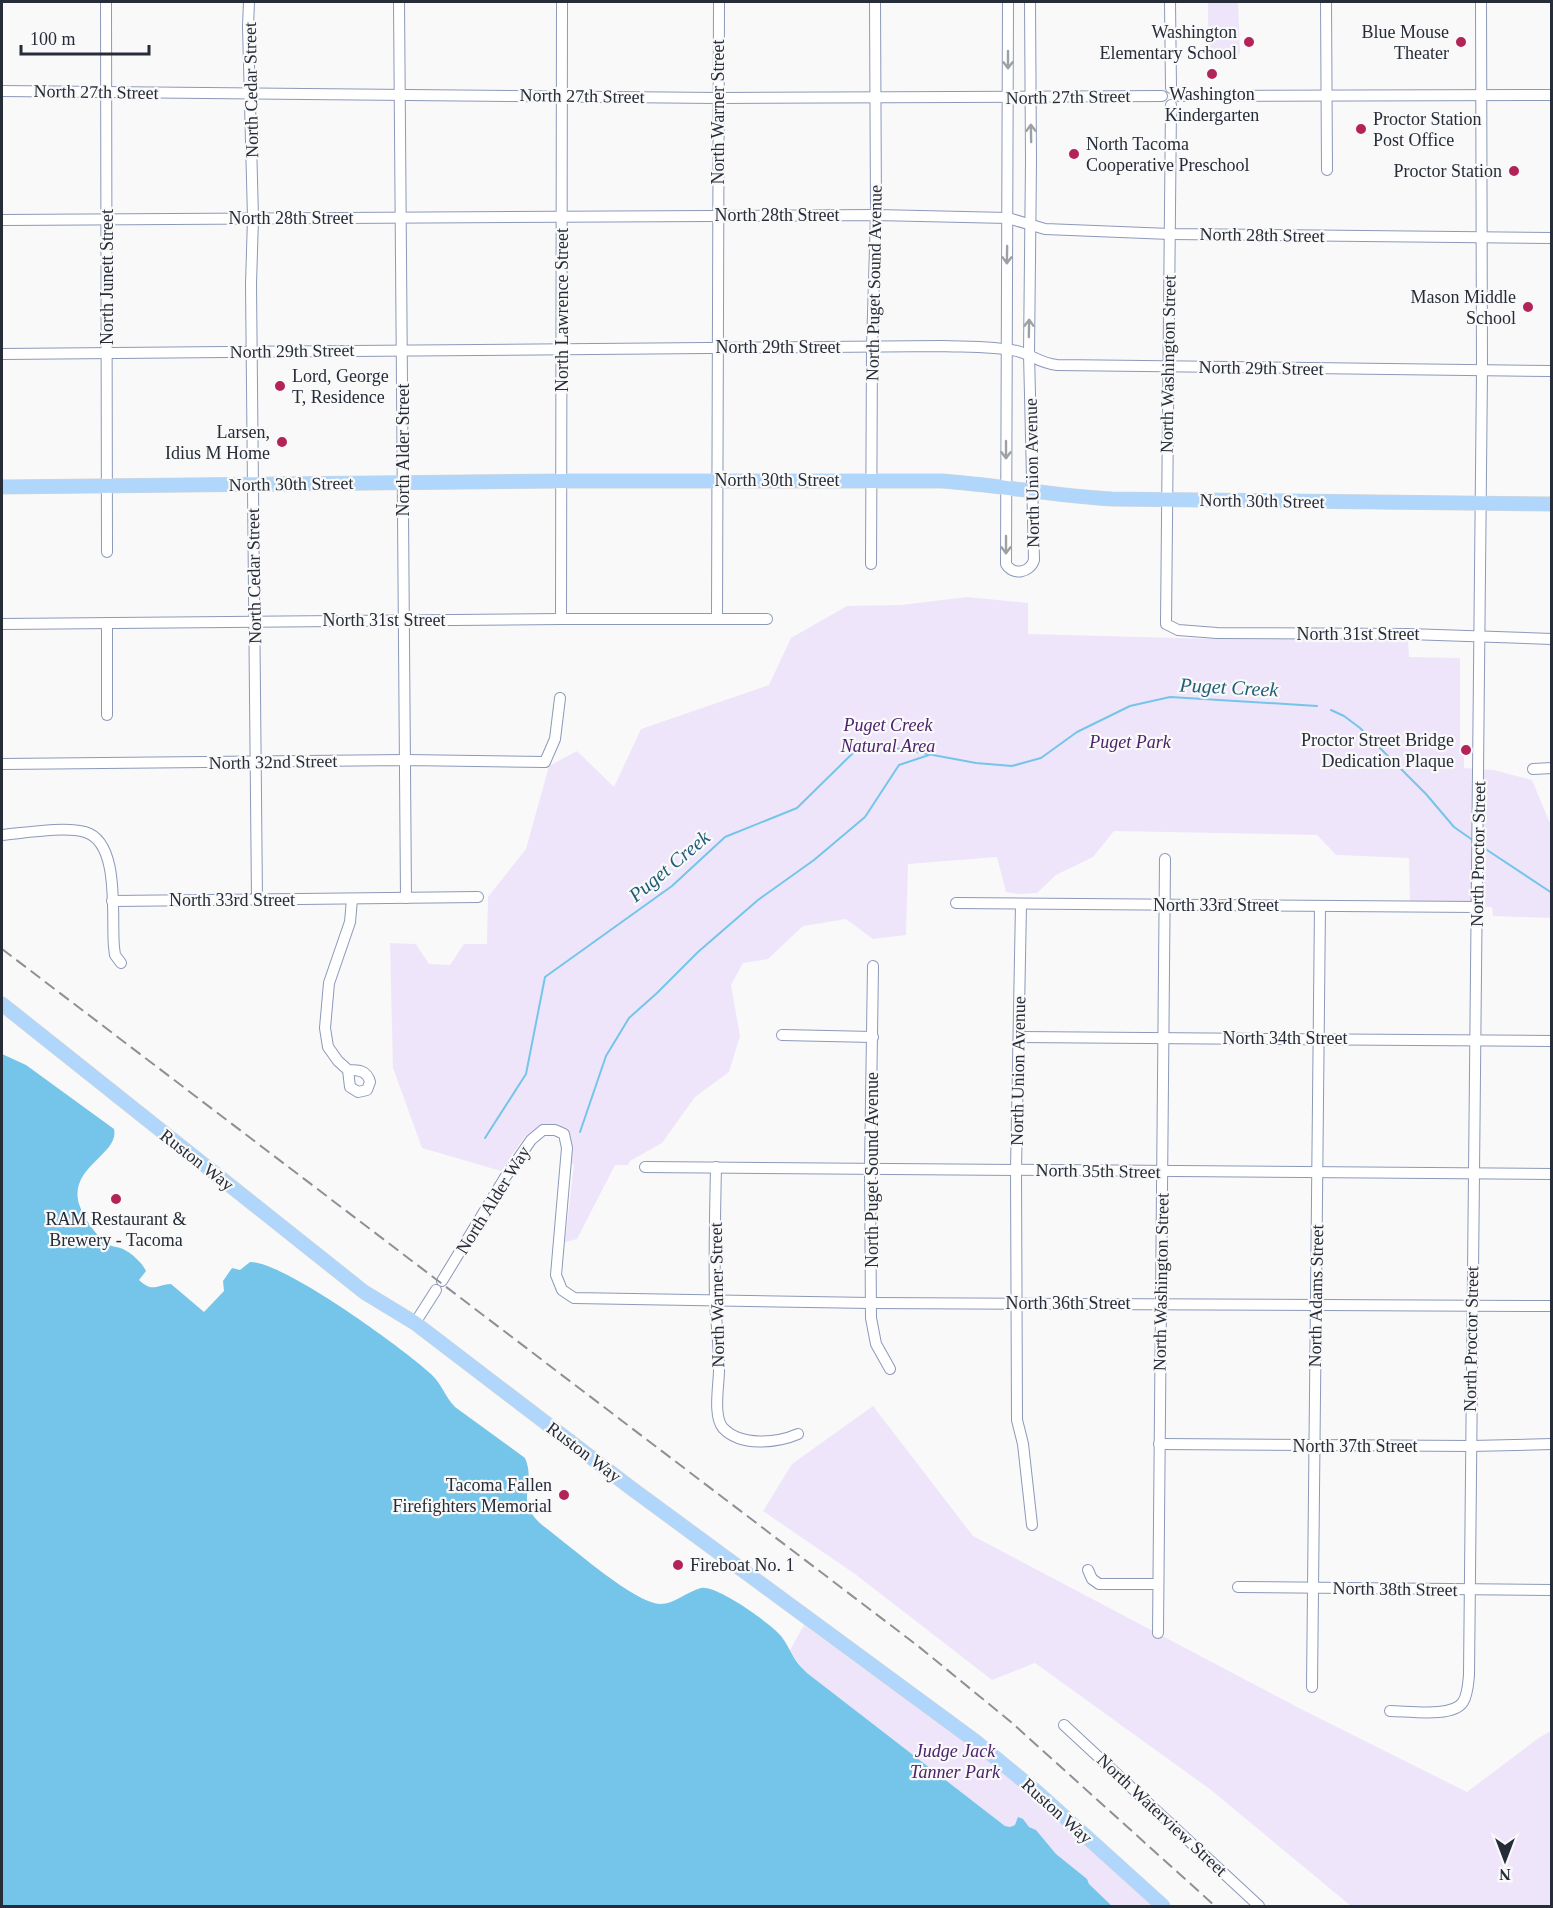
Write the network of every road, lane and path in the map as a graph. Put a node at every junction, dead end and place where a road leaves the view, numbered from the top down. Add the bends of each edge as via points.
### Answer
1 (106, 2) edge
2 (249, 2) edge
3 (399, 2) edge
4 (562, 2) edge
5 (718, 2) edge
6 (875, 2) edge
7 (1008, 2) edge
8 (1030, 2) edge
9 (1170, 2) edge
10 (1326, 2) edge
11 (1481, 2) edge
12 (2, 91) edge
13 (106, 93) junction
14 (251, 93) junction
15 (1171, 93) junction
16 (399, 94) junction
17 (1482, 95) junction
18 (562, 96) junction
19 (1551, 96) edge
20 (1326, 97) junction
21 (718, 98) junction
22 (876, 98) junction
23 (1008, 98) junction
24 (1030, 98) junction
25 (1327, 170) dead end
26 (876, 215) junction
27 (718, 216) junction
28 (562, 217) junction
29 (253, 218) junction
30 (401, 218) junction
31 (1008, 218) junction
32 (2, 220) edge
33 (106, 220) junction
34 (1030, 226) junction
35 (1170, 234) junction
36 (1482, 238) junction
37 (1551, 238) edge
38 (872, 347) junction
39 (717, 348) junction
40 (1006, 349) junction
41 (403, 350) junction
42 (562, 350) junction
43 (252, 352) junction
44 (106, 353) junction
45 (2, 354) edge
46 (1029, 354) junction
47 (1167, 367) junction
48 (1482, 371) junction
49 (1551, 371) edge
50 (716, 480) junction
51 (871, 480) junction
52 (561, 481) junction
53 (402, 483) junction
54 (253, 484) junction
55 (107, 486) junction
56 (1005, 486) junction
57 (2, 487) edge
58 (1032, 491) junction
59 (1167, 500) junction
60 (1480, 503) junction
61 (1551, 504) edge
62 (107, 552) dead end
63 (871, 564) dead end
64 (717, 618) junction
65 (561, 619) junction
66 (767, 619) dead end
67 (405, 620) junction
68 (254, 621) junction
69 (107, 623) junction
70 (2, 624) edge
71 (1166, 624) joint
72 (1478, 637) junction
73 (1551, 639) edge
74 (560, 698) dead end
75 (107, 715) dead end
76 (406, 760) junction
77 (256, 762) junction
78 (2, 764) edge
79 (1533, 768) dead end
80 (1551, 768) edge
81 (2, 834) edge
82 (1165, 859) dead end
83 (478, 897) dead end
84 (406, 898) junction
85 (257, 899) junction
86 (352, 899) junction
87 (112, 901) junction
88 (1477, 902) junction
89 (956, 903) dead end
90 (1021, 904) junction
91 (1164, 905) junction
92 (1320, 906) junction
93 (121, 963) dead end
94 (873, 966) dead end
95 (2, 1004) edge
96 (782, 1035) dead end
97 (873, 1036) junction
98 (1018, 1037) junction
99 (1163, 1038) junction
100 (1319, 1039) junction
101 (1475, 1040) junction
102 (1551, 1041) edge
103 (348, 1070) dead end
104 (645, 1167) dead end
105 (716, 1167) junction
106 (870, 1169) junction
107 (1017, 1170) junction
108 (1162, 1171) junction
109 (1317, 1173) junction
110 (1474, 1173) junction
111 (1551, 1174) edge
112 (442, 1281) dead end
113 (436, 1290) dead end
114 (584, 1298) joint
115 (715, 1300) junction
116 (871, 1303) junction
117 (1018, 1303) junction
118 (1161, 1303) junction
119 (1316, 1306) junction
120 (1472, 1306) junction
121 (1551, 1306) edge
122 (415, 1323) junction
123 (890, 1369) dead end
124 (798, 1434) dead end
125 (1159, 1444) junction
126 (1551, 1444) edge
127 (1315, 1446) junction
128 (1471, 1446) junction
129 (1032, 1525) dead end
130 (1088, 1570) dead end
131 (1158, 1584) junction
132 (1238, 1587) dead end
133 (1313, 1588) junction
134 (1470, 1589) junction
135 (1551, 1590) edge
136 (1158, 1633) dead end
137 (1312, 1687) dead end
138 (1390, 1711) dead end
139 (1064, 1725) dead end
140 (1163, 1906) edge
141 (1259, 1906) edge

1 - 13 street, North Junett Street
2 - 14 street, North Cedar Street
3 - 16 street, North Alder Street
4 - 18 street, North Lawrence Street
5 - 21 street, North Warner Street
6 - 22 street, North Puget Sound Avenue
7 -> 23 street, North Union Avenue
8 - 24 street, North Union Avenue
9 - 15 street
10 - 20 street
11 - 17 street, North Proctor Street
12 - 13 street, North 27th Street
13 - 14 street, North 27th Street
13 - 33 street, North Junett Street
14 - 16 street, North 27th Street
14 - 29 street, North Cedar Street
15 - 20 street, North 27th Street
15 - 24 street, North 27th Street
15 - 35 street, North Washington Street via 1165,103 1171,105
16 - 18 street, North 27th Street
16 - 30 street, North Alder Street
17 - 19 street, North 27th Street
17 - 20 street, North 27th Street
17 - 36 street, North Proctor Street
18 - 21 street, North 27th Street
18 - 28 street, North Lawrence Street
20 - 25 street
21 - 22 street, North 27th Street
21 - 27 street, North Warner Street
22 - 23 street, North 27th Street
22 - 26 street, North Puget Sound Avenue
23 - 24 street, North 27th Street
23 - 31 street, North Union Avenue
34 -> 24 street, North Union Avenue
26 - 27 street, North 28th Street
26 - 31 street, North 28th Street
26 - 38 street, North Puget Sound Avenue
27 - 28 street, North 28th Street
27 - 39 street, North Warner Street
28 - 30 street, North 28th Street
28 - 42 street, North Lawrence Street
29 - 30 street, North 28th Street
29 - 33 street, North 28th Street
29 - 43 street, North Cedar Street
30 - 41 street, North Alder Street
31 - 34 street, North 28th Street
31 -> 40 street, North Union Avenue
32 - 33 street, North 28th Street
33 - 44 street, North Junett Street
34 - 35 street, North 28th Street
46 -> 34 street, North Union Avenue
35 - 36 street, North 28th Street
35 - 47 street, North Washington Street
36 - 37 street, North 28th Street
36 - 48 street, North Proctor Street
38 - 39 street, North 29th Street
38 - 40 street, North 29th Street
38 - 51 street, North Puget Sound Avenue
39 - 42 street, North 29th Street
39 - 50 street, North Warner Street
40 - 46 street, North 29th Street
40 -> 56 street, North Union Avenue
41 - 42 street, North 29th Street
41 - 43 street, North 29th Street
41 - 53 street, North Alder Street
42 - 52 street, North Lawrence Street
43 - 44 street, North 29th Street
43 - 54 street, North Cedar Street
44 - 45 street, North 29th Street
44 - 55 street, North Junett Street
46 - 47 street, North 29th Street via 1042,363 1057,365
46 - 58 street, North Union Avenue
47 - 48 street, North 29th Street
47 - 59 street, North Washington Street
48 - 49 street, North 29th Street
48 - 60 street, North Proctor Street
50 - 51 main road, North 30th Street
50 - 52 main road, North 30th Street
50 - 64 street, North Warner Street
51 - 56 main road, North 30th Street
51 - 63 street, North Puget Sound Avenue
52 - 53 main road, North 30th Street
52 - 65 street, North Lawrence Street
53 - 54 main road, North 30th Street
53 - 67 street, North Alder Street
54 - 55 main road, North 30th Street
54 - 68 street, North Cedar Street
55 - 57 main road, North 30th Street
55 - 62 street, North Junett Street
56 - 58 main road, North 30th Street
56 -> 58 street, North Union Avenue via 1006,564 1017,572 1033,564
58 - 59 main road, North 30th Street
59 - 60 main road, North 30th Street
59 - 71 street, North Washington Street
60 - 61 main road, North 30th Street
60 - 72 street, North Proctor Street
64 - 65 street, North 31st Street
64 - 66 street, North 31st Street
65 - 67 street, North 31st Street
67 - 68 street, North 31st Street
67 - 76 street, North Alder Street
68 - 69 street, North 31st Street
68 - 77 street, North Cedar Street
69 - 70 street, North 31st Street
69 - 75 street
71 - 72 street, North 31st Street via 1178,630 1217,633
72 - 73 street, North 31st Street
72 - 88 street, North Proctor Street
74 - 76 street, North 32nd Street via 556,735 545,762
76 - 77 street, North 32nd Street
76 - 84 street, North Alder Street
77 - 78 street, North 32nd Street
77 - 85 street, North Cedar Street
79 - 80 street
81 - 87 street via 76,830 94,835 108,854
82 - 91 street, North Washington Street
83 - 84 street, North 33rd Street
84 - 86 street, North 33rd Street
85 - 86 street, North 33rd Street
85 - 87 street, North 33rd Street
86 - 103 street via 350,922 329,984 325,1028 328,1047
87 - 93 street via 115,955
88 - 92 street, North 33rd Street
88 - 101 street, North Proctor Street
89 - 90 street, North 33rd Street
90 - 91 street, North 33rd Street
90 - 98 street, North Union Avenue
91 - 92 street, North 33rd Street
91 - 99 street, North Washington Street
92 - 100 street, North Adams Street
94 - 97 street, North Puget Sound Avenue
95 - 122 main road, Ruston Way via 348,1280
96 - 97 street
97 - 106 street, North Puget Sound Avenue
98 - 99 street, North 34th Street
98 - 107 street, North Union Avenue
99 - 100 street, North 34th Street
99 - 108 street, North Washington Street
100 - 101 street, North 34th Street
100 - 109 street, North Adams Street
101 - 102 street, North 34th Street
101 - 110 street, North Proctor Street
104 - 105 street, North 35th Street
105 - 106 street, North 35th Street
105 - 115 street, North Warner Street
106 - 107 street, North 35th Street
106 - 116 street, North Puget Sound Avenue
107 - 108 street, North 35th Street
107 - 117 street, North Union Avenue
108 - 109 street, North 35th Street
108 - 118 street, North Washington Street
109 - 110 street, North 35th Street
109 - 119 street, North Adams Street
110 - 111 street, North 35th Street
110 - 120 street, North Proctor Street
112 - 114 street, North Alder Way via 537,1133 561,1132 567,1142 567,1155 556,1275 565,1293
113 - 122 street
114 - 115 street, North 36th Street
115 - 116 street, North 36th Street
115 - 124 street, North Warner Street via 720,1366 717,1406 723,1427 732,1434 755,1440 775,1441
116 - 117 street, North 36th Street
116 - 123 street, North Puget Sound Avenue via 874,1336
117 - 118 street, North 36th Street
117 - 129 street, North Union Avenue via 1017,1424
118 - 119 street, North 36th Street
118 - 125 street, North Washington Street
119 - 120 street, North 36th Street
119 - 127 street, North Adams Street
120 - 121 street, North 36th Street
120 - 128 street, North Proctor Street
122 - 140 main road, Ruston Way via 983,1748
125 - 127 street, North 37th Street
125 - 131 street, North Washington Street
126 - 128 street, North 37th Street
127 - 128 street, North 37th Street
127 - 133 street, North Adams Street
128 - 134 street, North Proctor Street
130 - 131 street via 1099,1584
131 - 136 street, North Washington Street
132 - 133 street, North 38th Street
133 - 134 street, North 38th Street
133 - 137 street, North Adams Street
134 - 135 street, North 38th Street
134 - 138 street, North Proctor Street via 1469,1675 1462,1704 1443,1712
139 - 141 street, North Waterview Street

